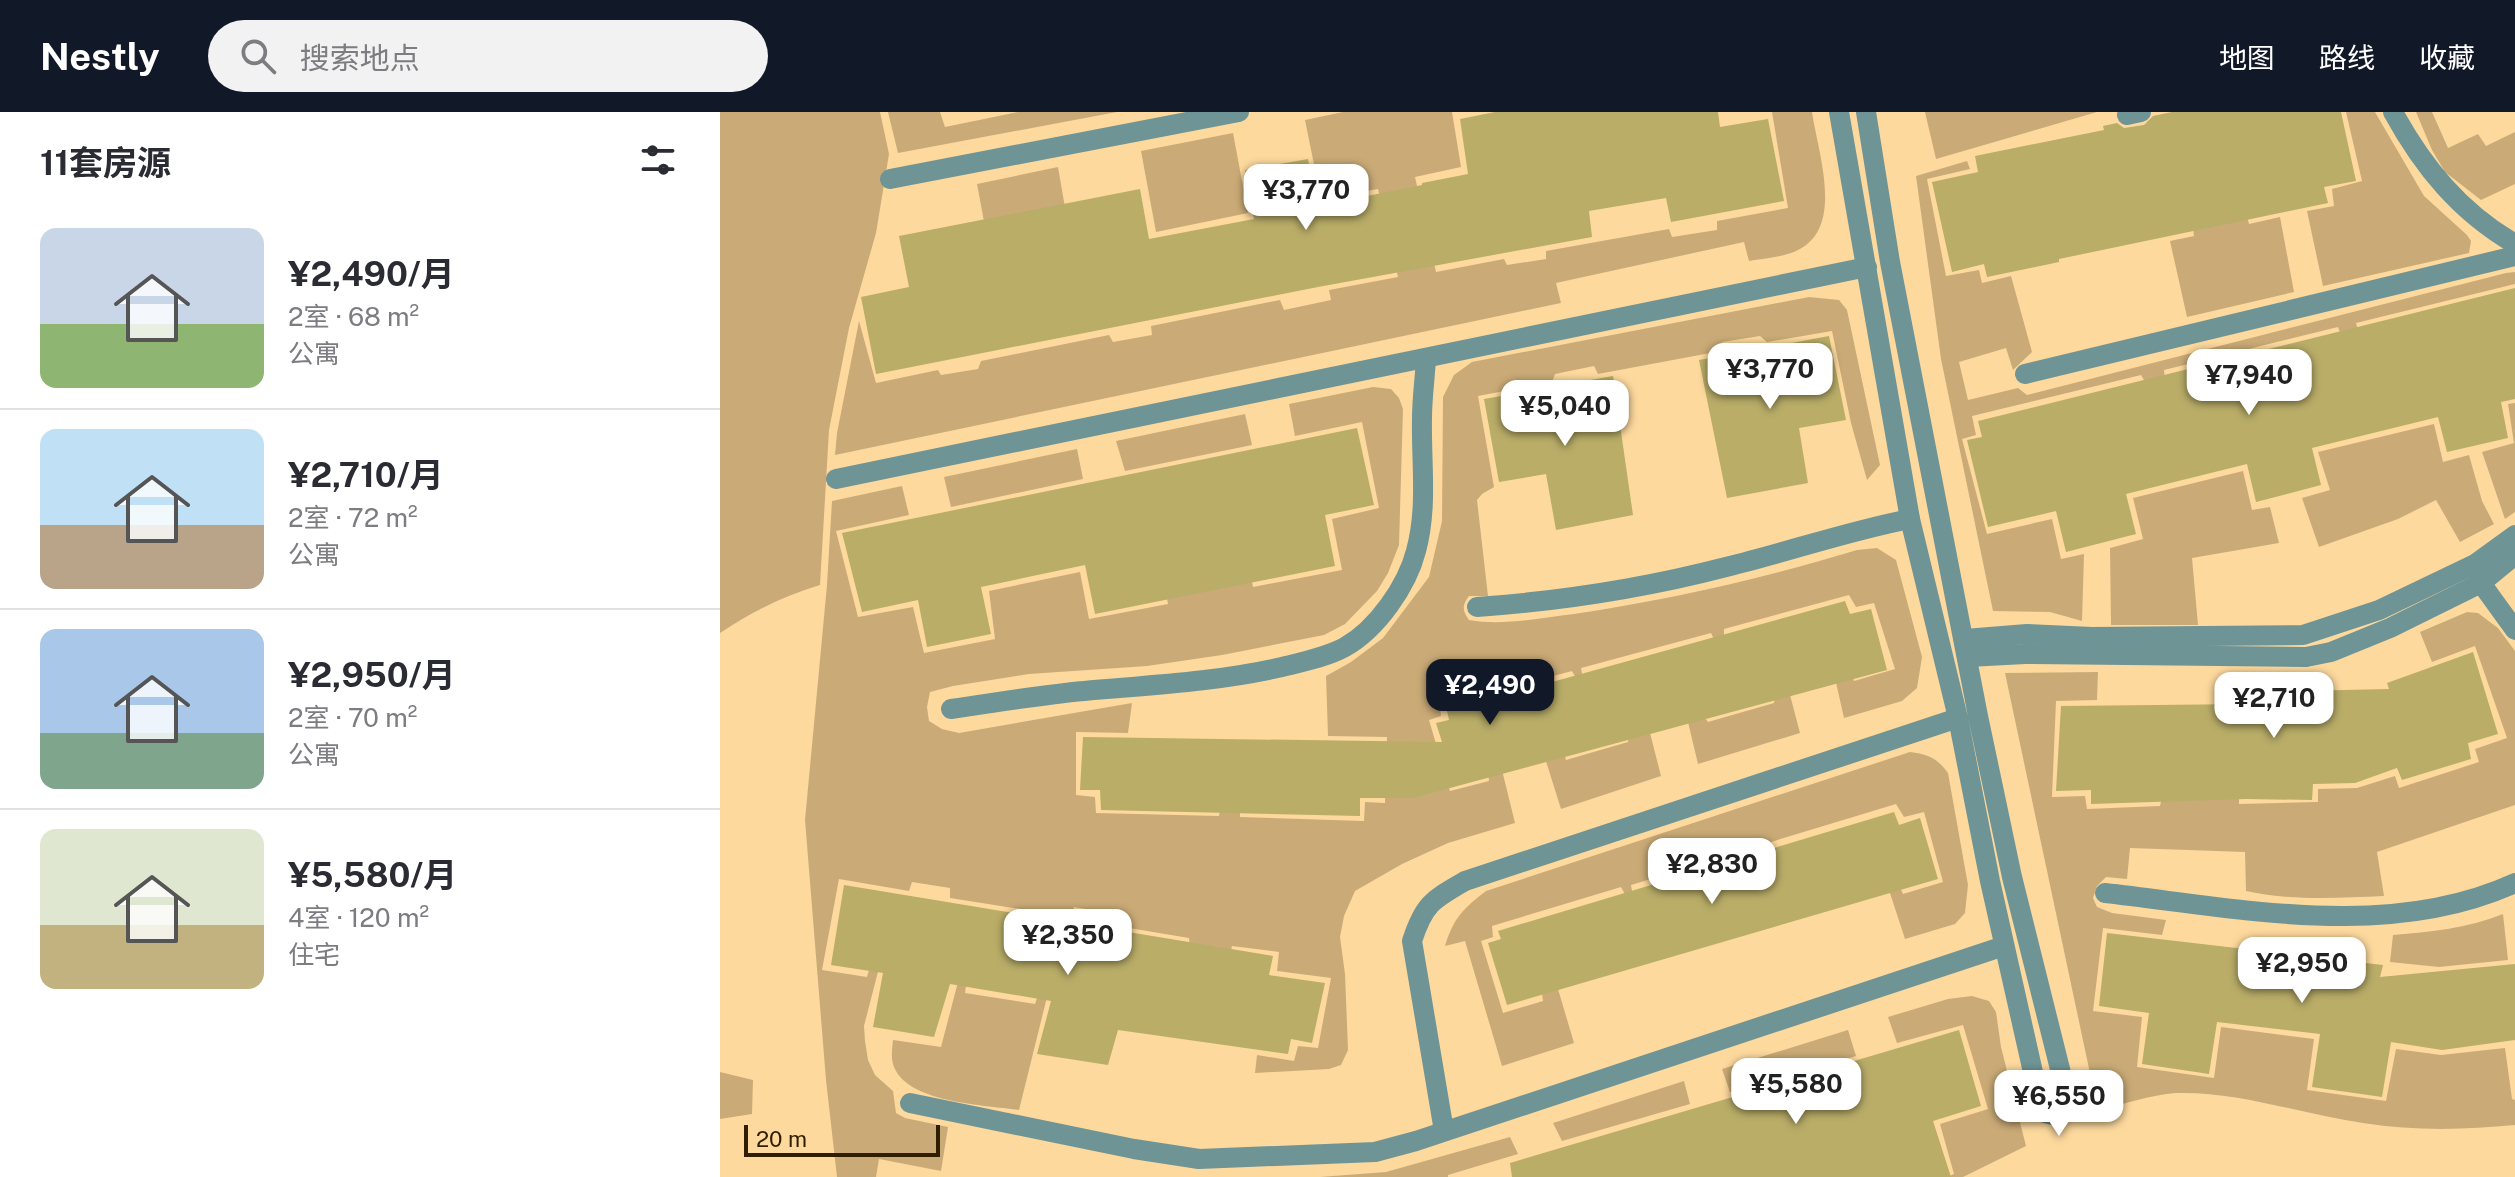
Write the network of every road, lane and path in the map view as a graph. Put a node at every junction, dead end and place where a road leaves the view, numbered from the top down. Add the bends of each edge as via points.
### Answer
1 (1239, 112) edge
2 (1839, 112) edge
3 (1866, 112) edge
4 (2393, 112) edge
5 (890, 179) dead end
6 (2515, 244) edge
7 (2515, 256) edge
8 (1867, 267) junction
9 (1426, 358) junction
10 (2025, 374) dead end
11 (836, 479) dead end
12 (1910, 519) junction
13 (2515, 535) edge
14 (2515, 555) edge
15 (2478, 573) junction
16 (1477, 607) dead end
17 (2515, 630) edge
18 (1966, 648) junction
19 (951, 709) dead end
20 (1958, 718) junction
21 (2515, 883) edge
22 (2105, 893) dead end
23 (2004, 946) junction
24 (910, 1103) dead end
25 (1444, 1131) junction

1 - 5 street
2 - 8 street
3 - 18 street
4 - 6 street via 2410,144 2460,206
7 - 10 street
8 - 9 street
8 - 12 street
9 - 11 street
9 - 19 street via 1422,522 1416,553 1388,605 1345,647 1217,680
12 - 16 street via 1665,582
12 - 20 street
13 - 15 street
14 - 15 street
15 - 17 street
15 - 18 street via 2390,628 2306,657 2025,654
18 - 23 street via 2012,877 2067,1097 2067,1111 2057,1116 2045,1113 2039,1099
20 - 23 street
20 - 25 street via 1465,881 1440,896 1421,913 1412,941
21 - 22 street via 2487,896 2417,912 2361,916
23 - 25 street
24 - 25 street via 1199,1159 1375,1152

